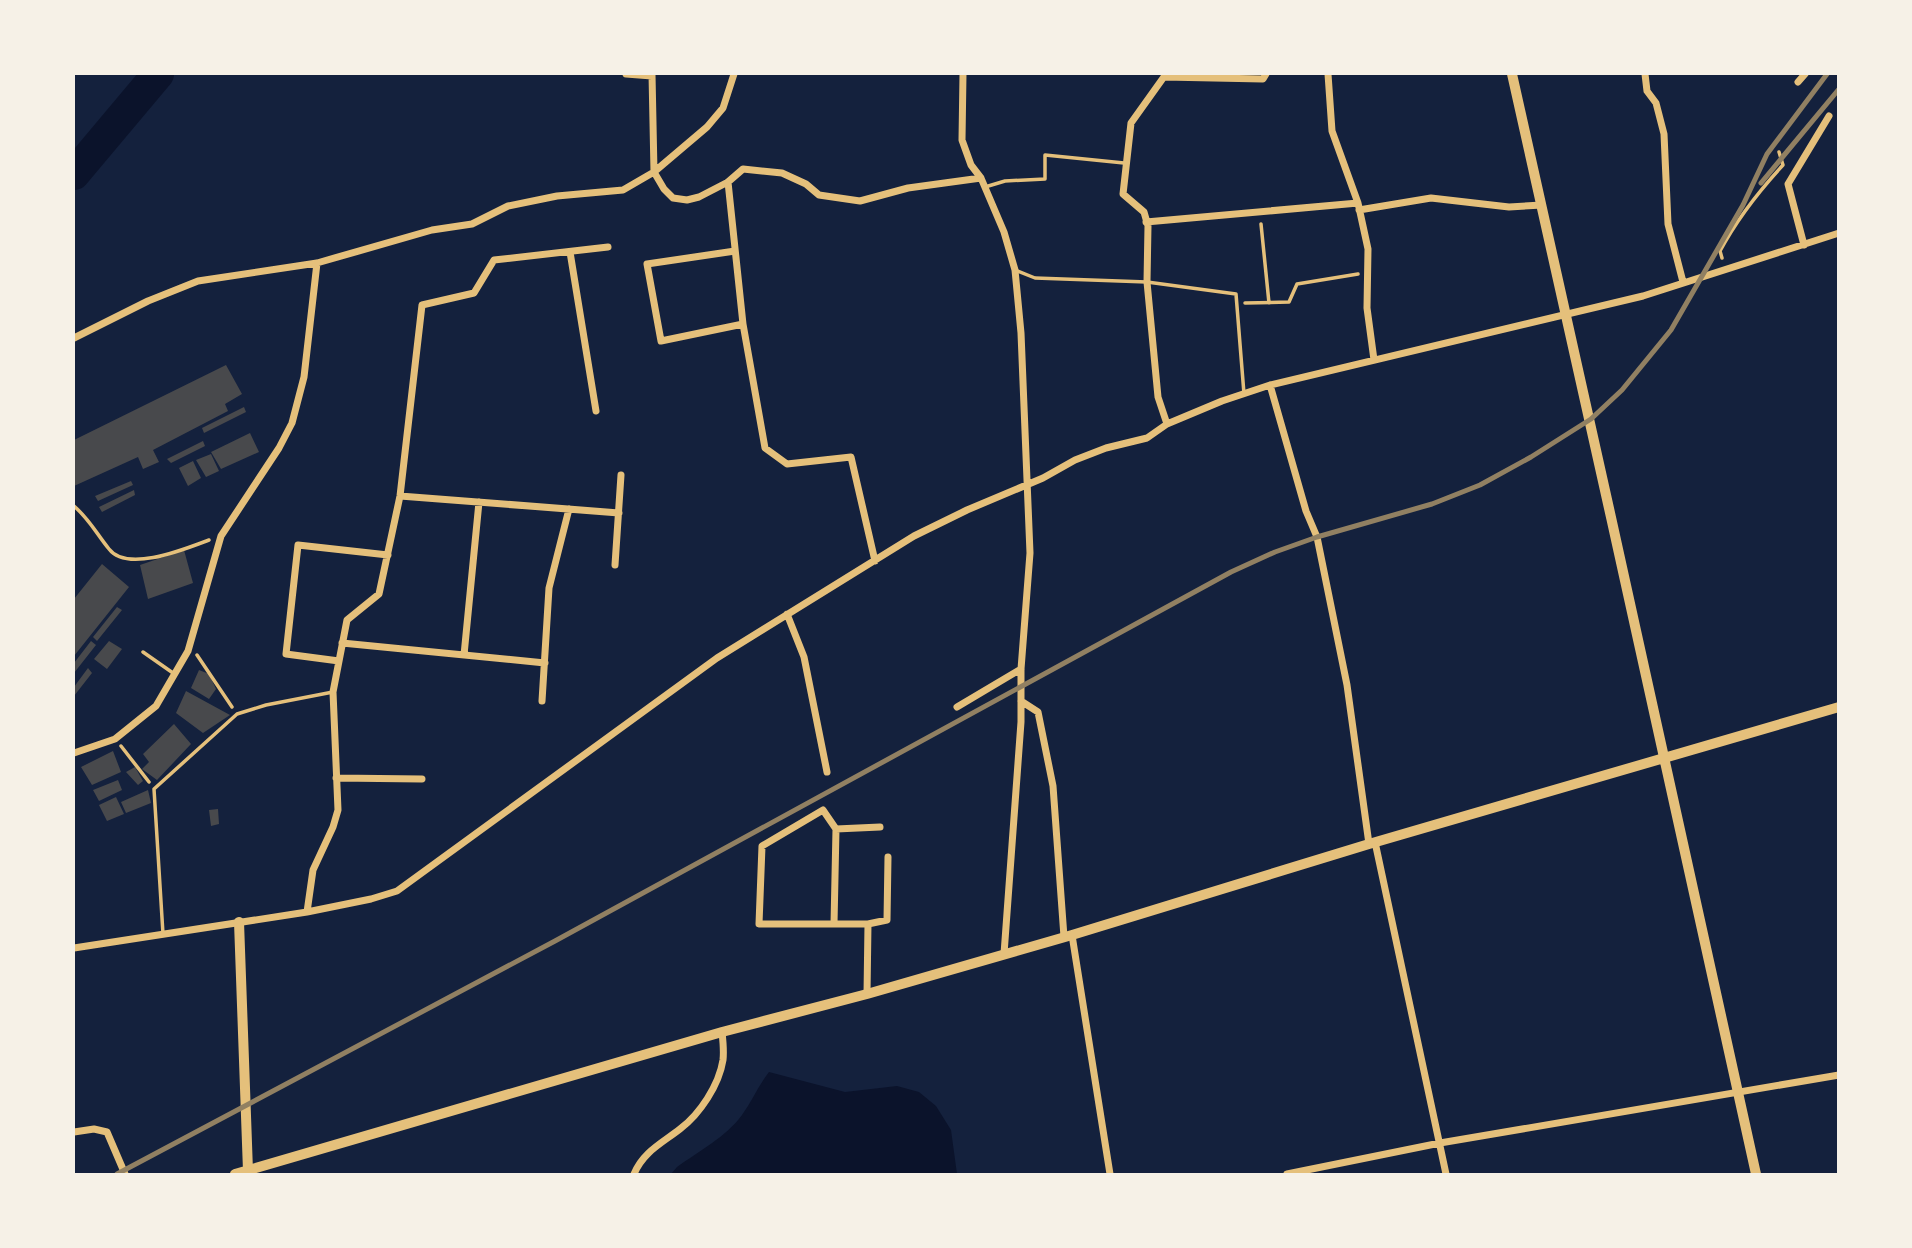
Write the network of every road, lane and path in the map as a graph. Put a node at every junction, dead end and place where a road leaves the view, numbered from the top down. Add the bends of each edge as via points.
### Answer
1 (626, 74) edge
2 (734, 74) edge
3 (963, 74) edge
4 (1266, 74) edge
5 (1328, 74) edge
6 (1512, 74) edge
7 (1645, 74) edge
8 (1805, 74) edge
9 (652, 75) edge
10 (1165, 75) edge
11 (1798, 82) dead end
12 (1829, 116) dead end
13 (1779, 152) dead end
14 (1126, 163) junction
15 (653, 172) junction
16 (981, 178) junction
17 (728, 182) junction
18 (985, 188) junction
19 (1542, 205) junction
20 (1358, 206) junction
21 (1260, 212) junction
22 (1146, 222) junction
23 (1839, 233) edge
24 (1804, 245) junction
25 (608, 247) dead end
26 (735, 251) junction
27 (570, 252) junction
28 (317, 263) junction
29 (1015, 270) junction
30 (1725, 270) junction
31 (1368, 272) junction
32 (1147, 282) junction
33 (1683, 282) junction
34 (1236, 303) junction
35 (1269, 303) junction
36 (1568, 315) junction
37 (743, 324) junction
38 (74, 338) edge
39 (1374, 360) junction
40 (1270, 385) junction
41 (1244, 394) junction
42 (596, 411) dead end
43 (1167, 424) junction
44 (621, 475) dead end
45 (1026, 485) junction
46 (400, 496) junction
47 (479, 502) junction
48 (74, 506) edge
49 (569, 509) junction
50 (618, 513) junction
51 (221, 536) junction
52 (388, 555) junction
53 (875, 561) junction
54 (615, 565) dead end
55 (787, 614) junction
56 (342, 643) junction
57 (143, 652) dead end
58 (198, 655) dead end
59 (464, 656) junction
60 (339, 661) junction
61 (545, 663) junction
62 (1021, 669) junction
63 (175, 675) junction
64 (333, 692) junction
65 (542, 701) dead end
66 (1021, 701) junction
67 (957, 707) dead end
68 (1839, 707) edge
69 (237, 714) junction
70 (115, 739) junction
71 (74, 753) edge
72 (1664, 757) junction
73 (827, 772) dead end
74 (336, 778) junction
75 (422, 779) dead end
76 (154, 789) junction
77 (880, 827) dead end
78 (836, 829) junction
79 (1372, 843) junction
80 (888, 857) dead end
81 (307, 912) junction
82 (239, 922) junction
83 (834, 924) junction
84 (868, 924) junction
85 (163, 936) junction
86 (1068, 936) junction
87 (74, 948) edge
88 (1004, 954) junction
89 (867, 994) junction
90 (722, 1032) junction
91 (1839, 1075) edge
92 (1737, 1093) junction
93 (74, 1132) edge
94 (1440, 1143) junction
95 (248, 1171) junction
96 (125, 1174) edge
97 (235, 1174) edge
98 (634, 1174) edge
99 (1110, 1174) edge
100 (1287, 1174) edge
101 (1446, 1174) edge
102 (1756, 1174) edge

1 - 9 street
2 - 15 street via 723,108
3 - 16 street via 962,140
4 - 10 street via 1263,79
5 - 20 street via 1332,131
6 - 19 street
7 - 33 street via 1664,134 1668,225
8 - 11 street
9 - 15 street
10 - 14 street via 1131,123
12 - 24 street via 1788,184
13 - 30 path via 1783,165 1758,192 1720,251
14 - 18 lane via 1045,155 1045,179 1005,180
14 - 22 street via 1123,194 1144,212
15 - 17 street via 673,198 687,200
15 - 28 street via 623,190 508,206 472,224 432,230
16 - 17 street via 908,188 860,201 819,195 782,173 743,169
16 - 18 street
17 - 26 street
18 - 29 street
19 - 20 street via 1431,198
19 - 36 street
20 - 21 street
20 - 31 street via 1368,248
21 - 22 street
21 - 35 path
22 - 32 street
23 - 24 street
24 - 30 street
25 - 27 street
26 - 37 street
26 - 37 street via 647,264 661,341
27 - 42 street
27 - 46 street via 494,260 474,293 422,305
28 - 38 street via 198,281
28 - 51 street via 304,377 292,423
29 - 32 lane via 1035,278
29 - 45 street
30 - 33 street
31 - 35 path via 1297,284 1289,302
31 - 39 street
32 - 34 lane via 1236,294
32 - 43 street via 1158,397
33 - 36 street
34 - 35 path
34 - 41 lane
36 - 39 street
36 - 72 street
37 - 53 street via 765,448 787,464 851,457
39 - 40 street
40 - 41 street
40 - 79 street via 1317,537
41 - 43 street
43 - 45 street via 1147,438 1075,460
44 - 50 street
45 - 53 street via 914,536
45 - 62 street via 1030,553
46 - 47 street
46 - 52 street
47 - 49 street
47 - 59 street
48 - 51 path via 110,551 129,560
49 - 50 street
49 - 61 street via 549,589
50 - 54 street
51 - 63 street via 188,651
52 - 56 street via 379,594 347,620
52 - 60 street via 298,545 286,654
53 - 55 street
55 - 73 street via 804,657
55 - 81 street via 717,658 397,891
56 - 59 street
56 - 60 street
57 - 63 lane
58 - 69 path
59 - 61 street
60 - 64 street
61 - 65 street
62 - 66 street
62 - 67 street
63 - 70 street via 156,706
64 - 69 lane
64 - 74 street
66 - 86 street via 1038,712 1053,786
66 - 88 street
68 - 72 street
69 - 76 lane
70 - 71 street
70 - 76 path
72 - 79 street
72 - 92 street
74 - 75 street
74 - 81 street via 338,810 313,870
76 - 85 lane
77 - 78 street
78 - 83 street
78 - 83 street via 823,810 762,846 759,924
79 - 86 street
79 - 94 street
80 - 84 street via 887,920
81 - 82 street
82 - 85 street
82 - 95 street
83 - 84 street
84 - 89 street
85 - 87 street
86 - 88 street
86 - 99 street
88 - 89 street
89 - 90 street
90 - 95 street
90 - 98 street via 719,1076 706,1101 683,1127 643,1156
91 - 92 street
92 - 94 street
92 - 102 street
93 - 96 street via 107,1132
94 - 100 street
94 - 101 street
95 - 97 street

